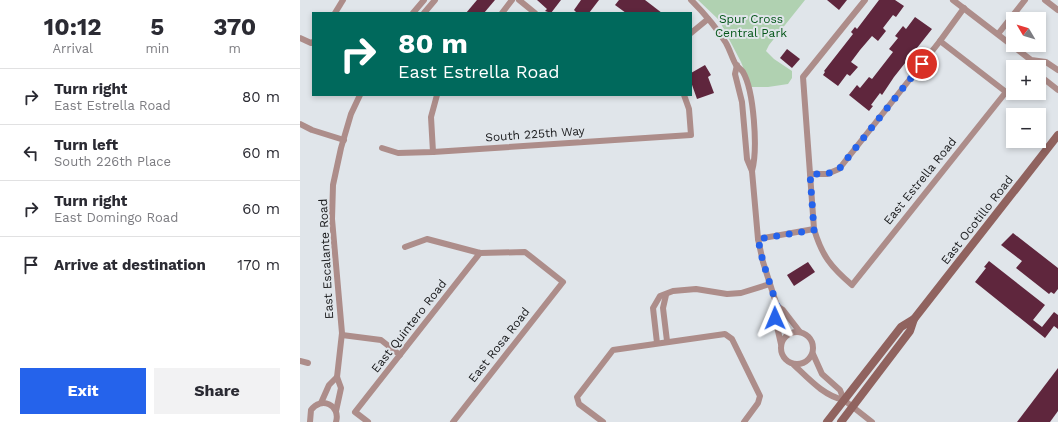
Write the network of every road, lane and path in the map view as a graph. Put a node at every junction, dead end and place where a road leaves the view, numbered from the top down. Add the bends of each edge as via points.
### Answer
1 (343, 0) edge
2 (424, 0) edge
3 (435, 0) edge
4 (512, 0) edge
5 (519, 0) edge
6 (691, 0) edge
7 (865, 0) edge
8 (953, 0) edge
9 (1025, 0) edge
10 (1045, 0) edge
11 (964, 8) junction
12 (1058, 10) edge
13 (336, 12) edge
14 (414, 12) edge
15 (425, 12) edge
16 (503, 12) edge
17 (534, 12) edge
18 (708, 19) junction
19 (692, 32) edge
20 (998, 34) junction
21 (300, 38) edge
22 (940, 41) junction
23 (312, 43) edge
24 (1031, 60) edge
25 (1046, 62) edge
26 (1058, 70) edge
27 (1046, 81) edge
28 (1058, 90) edge
29 (360, 96) edge
30 (435, 96) edge
31 (684, 96) edge
32 (300, 124) edge
33 (1058, 135) edge
34 (344, 140) junction
35 (382, 148) dead end
36 (433, 152) junction
37 (810, 174) junction
38 (814, 230) junction
39 (758, 239) junction
40 (405, 247) dead end
41 (480, 253) junction
42 (770, 284) junction
43 (666, 295) junction
44 (777, 306) junction
45 (914, 319) junction
46 (800, 332) junction
47 (342, 335) junction
48 (667, 341) junction
49 (657, 343) junction
50 (781, 344) junction
51 (813, 354) junction
52 (400, 355) junction
53 (300, 361) edge
54 (308, 363) dead end
55 (794, 365) junction
56 (337, 377) junction
57 (844, 400) junction
58 (321, 403) junction
59 (853, 406) junction
60 (336, 411) junction
61 (595, 416) junction
62 (310, 422) edge
63 (336, 422) edge
64 (368, 422) edge
65 (453, 422) edge
66 (590, 422) edge
67 (602, 422) edge
68 (744, 422) edge
69 (827, 422) edge
70 (841, 422) edge
71 (872, 422) edge

1 - 13 street
2 - 14 street
3 - 15 street
4 - 16 street
5 - 17 street
6 - 18 street
7 - 37 street via 803,77
8 - 11 street
9 - 20 street
10 - 12 street
11 - 20 street
11 - 22 street
18 - 19 street
18 - 39 street via 726,42 736,65 743,72 751,104 755,157 752,171
20 - 24 street
21 - 23 street
22 - 37 street via 839,169 827,174
22 - 38 street, East Estrella Road via 1006,92 852,285 831,266 822,253
25 - 26 street
27 - 28 street
29 - 34 street, East Escalante Road via 351,114
30 - 36 street via 431,117
31 - 36 street, South 225th Way via 691,135
32 - 34 street
33 - 45 main road, East Ocotillo Road
34 - 47 street, East Escalante Road via 333,185 332,219
35 - 36 street, South 225th Way via 398,153
37 - 38 street
38 - 39 street
39 - 42 street
40 - 41 street via 427,239
41 - 52 street, East Quintero Road
41 - 65 street, East Rosa Road via 525,252 563,282
42 - 43 street via 741,293 727,294 696,289 673,291
42 - 44 street
43 - 48 street via 663,308
43 - 49 street via 657,299 653,308
44 - 46 street
44 - 50 street via 775,318
45 - 57 main road, East Ocotillo Road via 901,327
45 - 59 main road, East Ocotillo Road via 910,331
46 - 50 street via 790,333
46 - 51 street via 811,340
47 - 52 street via 380,340
47 - 56 street, East Escalante Road
48 - 49 street
48 - 68 street via 720,334 730,336 760,396
49 - 61 street via 613,350 578,395 579,404
50 - 55 street via 783,358
51 - 55 street via 805,363
51 - 57 street via 822,374 840,390
52 - 64 street, East Quintero Road via 355,412
53 - 54 street
55 - 57 street via 833,398
56 - 58 street, East Escalante Road via 329,385
56 - 60 street, East Escalante Road via 341,388
57 - 59 street
57 - 69 main road, East Ocotillo Road
58 - 60 street via 328,403
58 - 62 street, East Escalante Road via 311,410
59 - 70 main road, East Ocotillo Road
59 - 71 street
60 - 63 street, East Escalante Road
61 - 66 street
61 - 67 street

